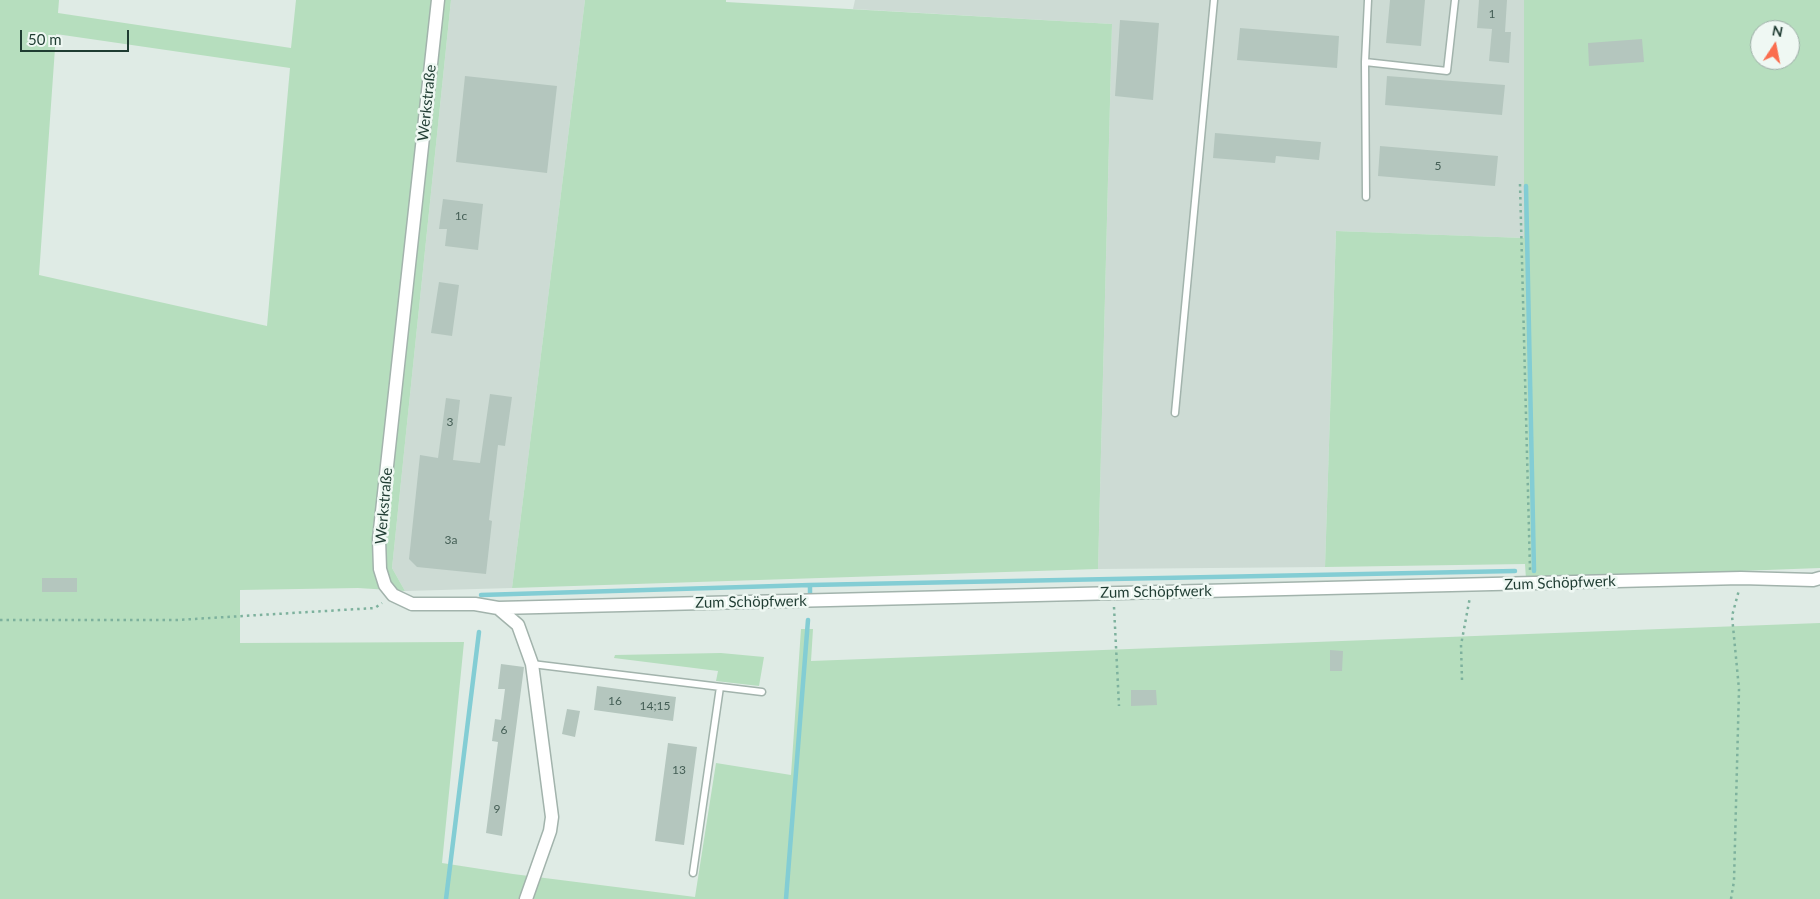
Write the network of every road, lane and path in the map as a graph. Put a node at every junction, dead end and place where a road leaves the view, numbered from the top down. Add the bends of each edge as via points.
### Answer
1 (438, 0) edge
2 (1214, 0) edge
3 (1368, 0) edge
4 (1455, 0) edge
5 (1365, 62) junction
6 (1520, 184) dead end
7 (1366, 197) dead end
8 (1175, 413) dead end
9 (1741, 578) junction
10 (1818, 579) edge
11 (1530, 584) junction
12 (1469, 586) junction
13 (1113, 593) junction
14 (393, 594) junction
15 (498, 608) junction
16 (0, 620) edge
17 (532, 664) junction
18 (1462, 680) dead end
19 (720, 687) junction
20 (762, 692) dead end
21 (1119, 706) dead end
22 (693, 873) dead end
23 (526, 899) edge
24 (1731, 899) edge

1 - 14 street, Werkstraße via 379,539 380,569 385,585
2 - 8 lane
3 - 5 lane
4 - 5 lane via 1447,71
5 - 7 lane
6 - 11 path
9 - 10 street, Zum Schöpfwerk
9 - 11 street, Zum Schöpfwerk
9 - 24 path via 1732,616 1739,689
11 - 12 street, Zum Schöpfwerk
12 - 13 street, Zum Schöpfwerk
12 - 18 path via 1471,601 1461,645
13 - 15 street, Zum Schöpfwerk
13 - 21 path
14 - 15 street via 412,604 475,604
14 - 16 path via 375,608 177,620
15 - 17 street via 518,625
17 - 19 lane
17 - 23 street via 552,817
19 - 20 lane
19 - 22 lane

